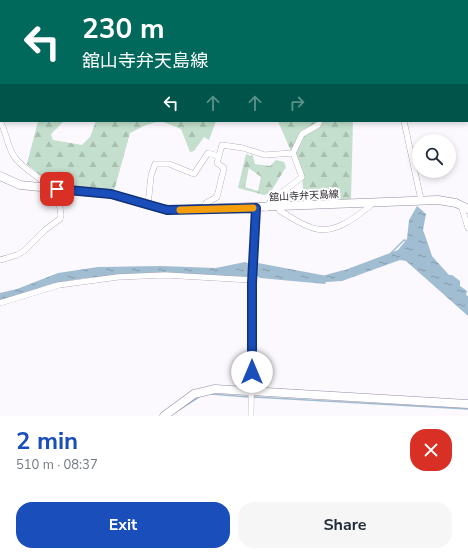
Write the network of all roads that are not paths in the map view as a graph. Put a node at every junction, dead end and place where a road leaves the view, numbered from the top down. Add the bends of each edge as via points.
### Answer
1 (0, 122) edge
2 (320, 122) edge
3 (404, 122) edge
4 (293, 153) junction
5 (218, 156) junction
6 (0, 176) edge
7 (54, 188) junction
8 (420, 200) junction
9 (371, 203) junction
10 (148, 205) junction
11 (278, 207) junction
12 (465, 207) edge
13 (256, 208) junction
14 (266, 208) junction
15 (204, 210) junction
16 (468, 228) edge
17 (0, 260) edge
18 (253, 277) junction
19 (0, 303) edge
20 (251, 392) junction
21 (468, 404) edge
22 (164, 416) edge
23 (251, 416) edge

1 - 7 street via 6,142 16,159
2 - 4 street via 302,134
3 - 8 street
4 - 5 street via 265,155 225,144 222,145
4 - 14 street via 302,177 271,201
5 - 10 street via 208,153 194,174 169,164 155,164
5 - 15 street via 216,163 224,168 217,197 206,203
6 - 7 main road, 舘山寺弁天島線 via 20,185
7 - 10 main road, 舘山寺弁天島線 via 111,194
7 - 17 street via 62,215 60,219 21,253
8 - 9 main road, 舘山寺弁天島線
8 - 12 main road, 舘山寺弁天島線 via 444,200
9 - 11 main road, 舘山寺弁天島線
9 - 11 street via 352,220 323,230 313,228 280,211
10 - 15 main road, 舘山寺弁天島線 via 167,210
11 - 14 main road, 舘山寺弁天島線
12 - 16 street
13 - 14 main road, 舘山寺弁天島線
13 - 15 main road, 舘山寺弁天島線
13 - 18 street
18 - 19 street via 118,277 63,284
18 - 20 street
20 - 21 main road
20 - 22 main road via 215,389 200,391
20 - 23 street

